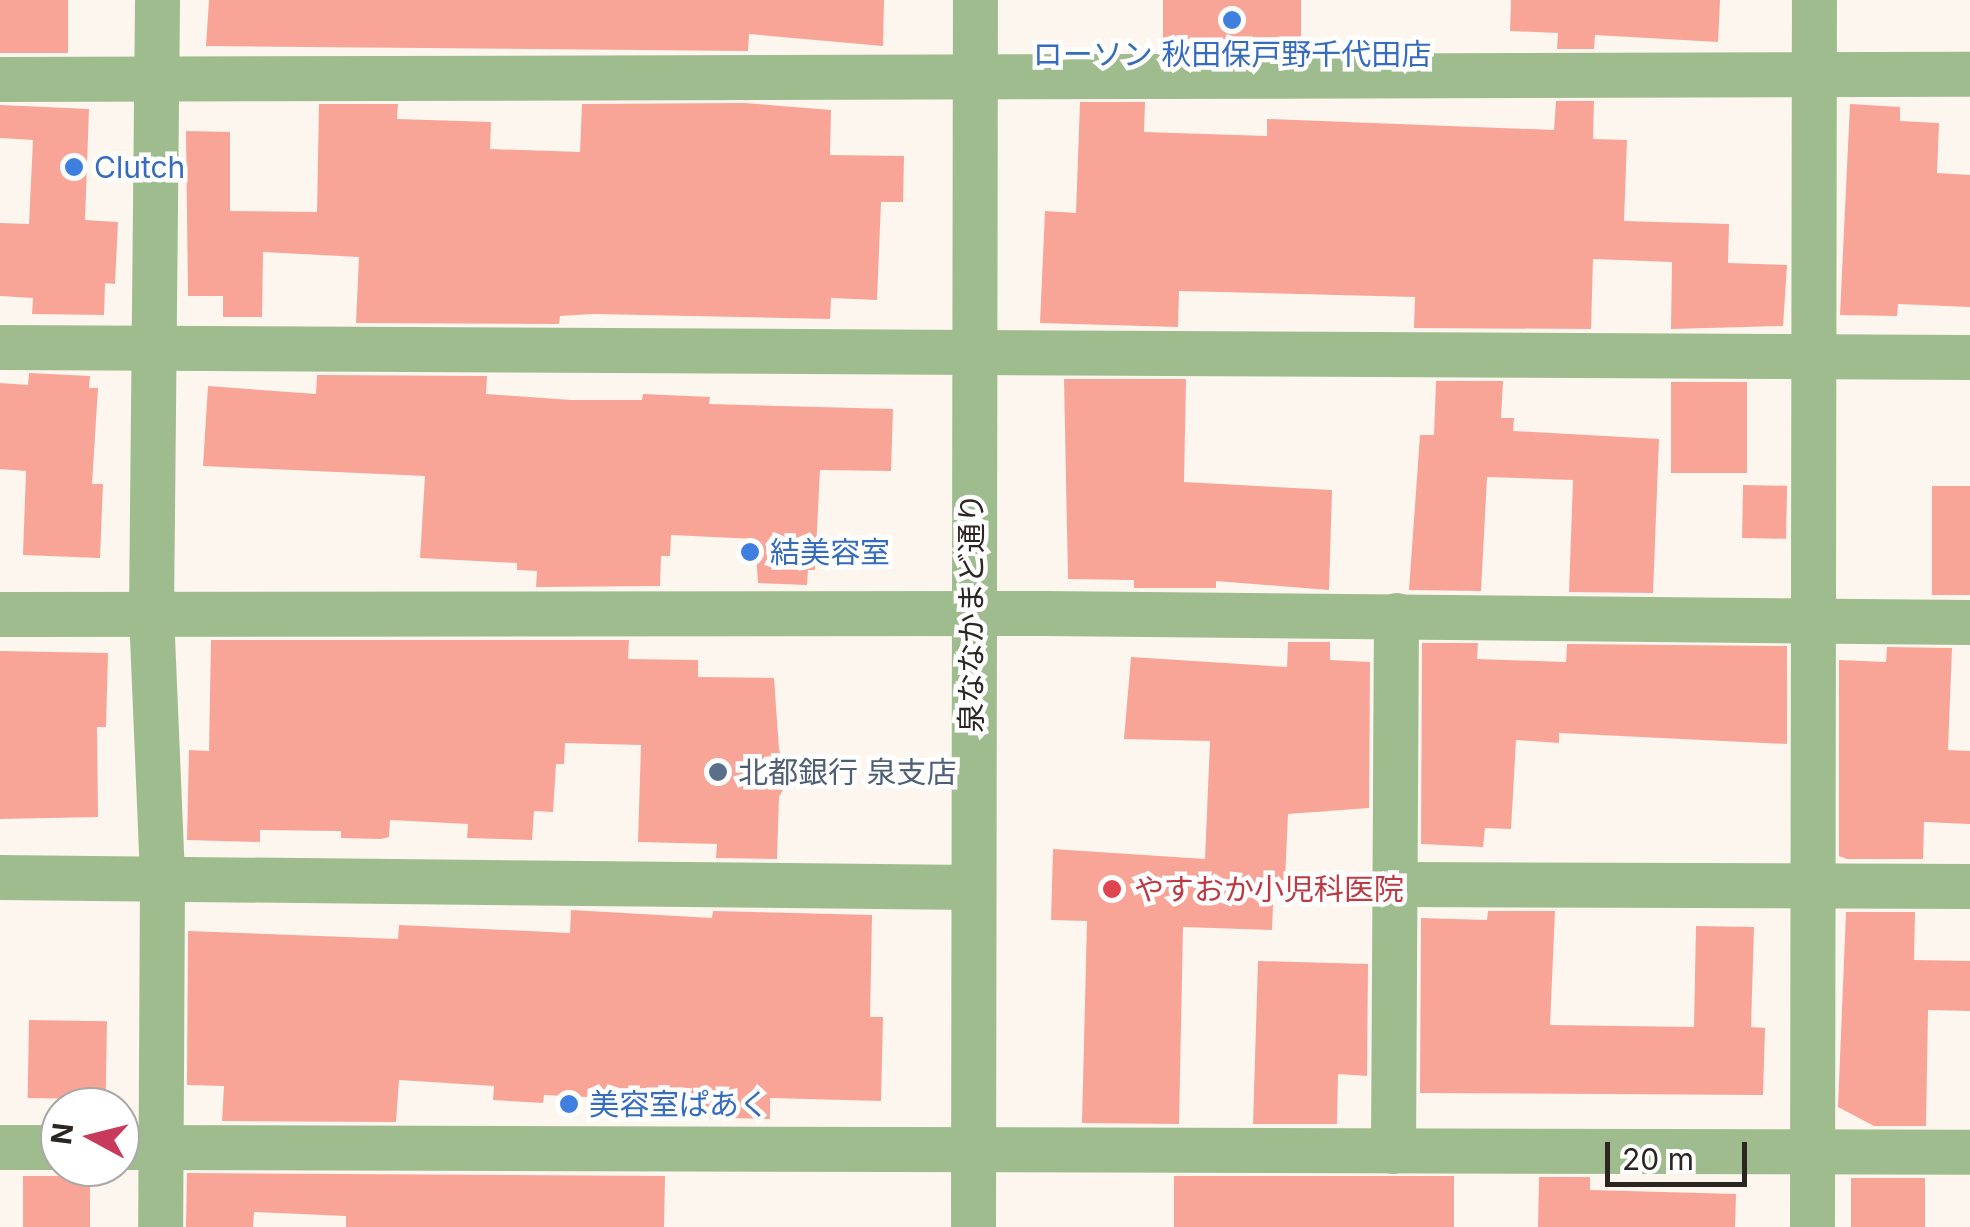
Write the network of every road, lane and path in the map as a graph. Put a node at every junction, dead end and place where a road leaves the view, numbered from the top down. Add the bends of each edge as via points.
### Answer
1 (157, 0) edge
2 (975, 0) edge
3 (1814, 0) edge
4 (976, 72) junction
5 (1814, 74) junction
6 (1970, 74) edge
7 (0, 79) edge
8 (155, 79) junction
9 (156, 346) junction
10 (0, 347) edge
11 (972, 351) junction
12 (1814, 356) junction
13 (1970, 357) edge
14 (151, 613) junction
15 (0, 614) edge
16 (969, 614) junction
17 (1396, 615) junction
18 (1811, 622) junction
19 (1970, 622) edge
20 (0, 877) edge
21 (162, 878) junction
22 (1398, 884) junction
23 (1814, 886) junction
24 (1970, 886) edge
25 (972, 887) junction
26 (0, 1147) edge
27 (40, 1147) edge
28 (140, 1148) edge
29 (972, 1148) junction
30 (1393, 1151) junction
31 (1811, 1152) junction
32 (1970, 1152) edge
33 (160, 1227) edge
34 (972, 1227) edge
35 (1812, 1227) edge

1 - 8 street
2 - 4 street, 泉ななかまど通り
3 - 5 street
4 - 5 street
4 - 8 street
4 - 11 street, 泉ななかまど通り
5 - 6 street
5 - 12 street
7 - 8 street
8 - 9 street
9 - 10 street
9 - 11 street
9 - 14 street
11 - 12 street
11 - 16 street, 泉ななかまど通り
12 - 13 street
12 - 18 street
14 - 15 street
14 - 16 street
14 - 21 street
16 - 17 street
16 - 25 street, 泉ななかまど通り
17 - 18 street
17 - 22 street
18 - 19 street
18 - 23 street
20 - 21 street
21 - 25 street
21 - 28 street
22 - 23 street
22 - 30 street
23 - 24 street
23 - 31 street
25 - 29 street, 泉ななかまど通り
26 - 27 street
28 - 29 street
28 - 33 street
29 - 30 street
29 - 34 street, 泉ななかまど通り
30 - 31 street
31 - 32 street
31 - 35 street

